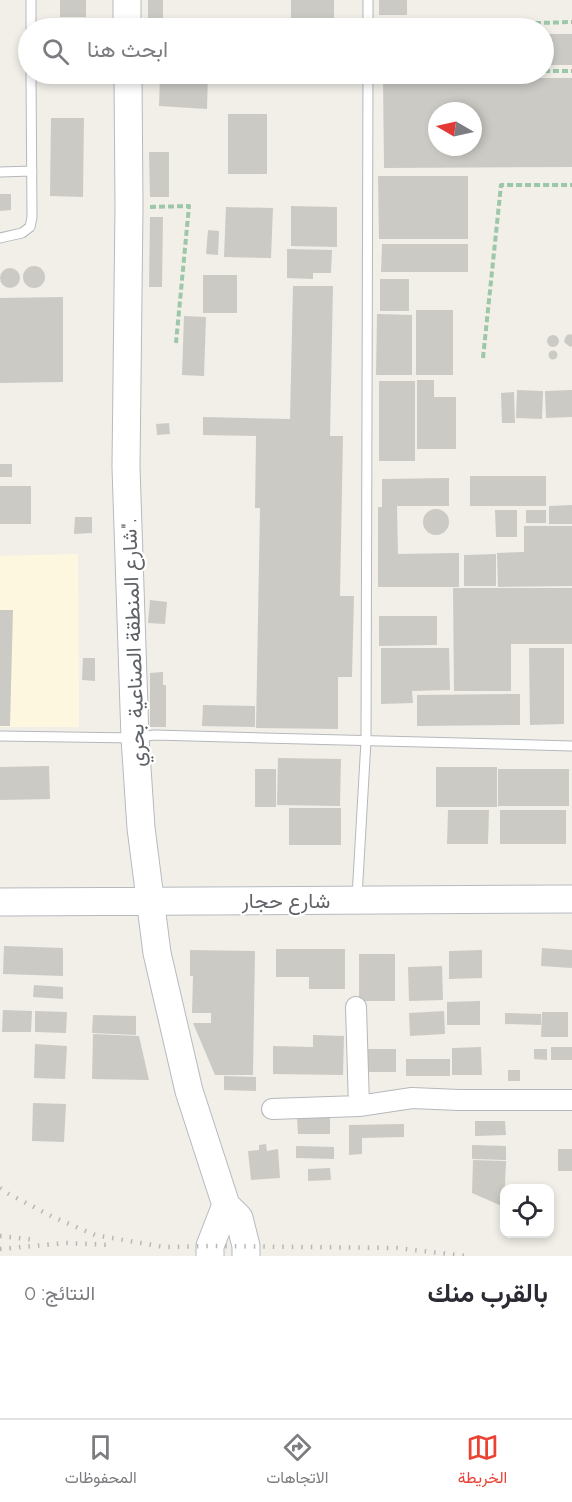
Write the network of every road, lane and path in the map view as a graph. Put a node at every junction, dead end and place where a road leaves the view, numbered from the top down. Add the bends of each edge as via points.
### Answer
1 (31, 0) edge
2 (127, 0) edge
3 (368, 1) edge
4 (31, 18) edge
5 (127, 18) edge
6 (368, 18) edge
7 (572, 22) edge
8 (554, 23) edge
9 (554, 71) edge
10 (572, 71) edge
11 (31, 84) edge
12 (128, 84) edge
13 (368, 84) edge
14 (32, 171) junction
15 (0, 172) edge
16 (572, 185) edge
17 (129, 207) junction
18 (0, 238) edge
19 (176, 343) dead end
20 (483, 358) dead end
21 (0, 736) edge
22 (135, 738) junction
23 (366, 741) junction
24 (572, 746) edge
25 (357, 899) junction
26 (572, 899) edge
27 (150, 900) junction
28 (0, 902) edge
29 (356, 1007) dead end
30 (572, 1100) edge
31 (359, 1106) junction
32 (272, 1109) dead end
33 (226, 1205) junction
34 (210, 1256) edge
35 (246, 1256) edge

1 - 4 lane
2 - 5 street
3 - 6 lane
7 - 8 path
9 - 10 path
11 - 14 lane
12 - 17 street, شارع المنطقة الصناعية بحري".
13 - 23 lane
14 - 15 lane
14 - 18 lane via 30,227
16 - 20 path via 501,184
17 - 19 path via 189,206
17 - 22 street, شارع المنطقة الصناعية بحري". via 126,467
21 - 22 lane
22 - 23 lane via 154,735
22 - 27 street, شارع المنطقة الصناعية بحري".
23 - 24 lane
23 - 25 lane
25 - 26 street, شارع حجار
25 - 27 street, شارع حجار
27 - 28 street, شارع حجار
27 - 33 street, شارع المنطقة الصناعية بحري". via 157,953 189,1091
29 - 31 street
30 - 31 street via 412,1098
31 - 32 street
33 - 34 street
33 - 35 street, شارع المنطقة الصناعية بحري". via 239,1218

